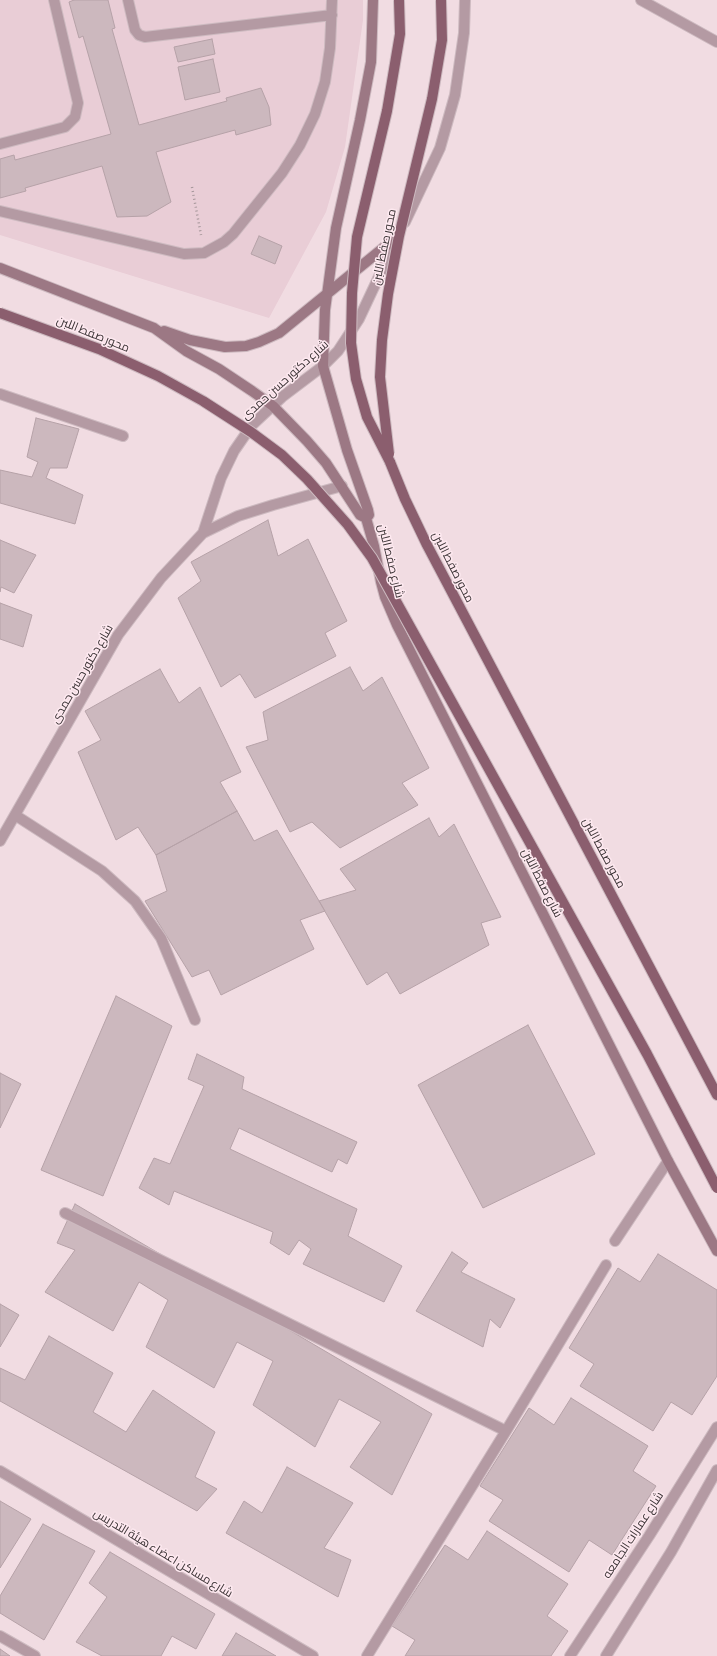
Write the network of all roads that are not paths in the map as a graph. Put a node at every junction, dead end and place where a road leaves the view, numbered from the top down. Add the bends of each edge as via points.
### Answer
1 (54, 0) edge
2 (128, 0) edge
3 (332, 0) edge
4 (373, 0) edge
5 (400, 0) edge
6 (441, 0) edge
7 (466, 0) edge
8 (641, 0) edge
9 (332, 15) junction
10 (717, 42) edge
11 (0, 144) edge
12 (0, 211) edge
13 (398, 236) junction
14 (0, 268) edge
15 (327, 293) junction
16 (0, 313) edge
17 (154, 328) junction
18 (323, 366) junction
19 (0, 394) edge
20 (272, 406) junction
21 (122, 436) dead end
22 (390, 462) junction
23 (342, 486) junction
24 (366, 518) junction
25 (204, 533) junction
26 (15, 815) junction
27 (0, 841) edge
28 (196, 1020) dead end
29 (717, 1095) edge
30 (668, 1161) junction
31 (717, 1188) edge
32 (65, 1213) dead end
33 (615, 1240) dead end
34 (717, 1251) edge
35 (606, 1265) dead end
36 (717, 1427) edge
37 (506, 1431) junction
38 (717, 1470) edge
39 (0, 1471) edge
40 (0, 1636) edge
41 (35, 1656) edge
42 (313, 1656) edge
43 (367, 1656) edge
44 (570, 1656) edge
45 (606, 1656) edge

1 - 11 street via 78,103 75,117 65,127
2 - 9 street via 136,30 139,35 145,37
3 - 9 street
4 - 15 street, شارع صفط اللبن via 371,62 336,228
5 - 22 main road, bridge via 400,34 387,111 358,237 352,293 351,343 356,379 367,417
6 - 22 main road, محور صفط اللبن, bridge via 442,40 432,99 399,236 382,340 380,377
7 - 13 street, شارع دكتور حسن حمدى via 464,33 453,101 440,148
8 - 10 street
9 - 12 street via 325,82 315,114 300,145 282,173 224,242 204,253 184,254
13 - 15 street
13 - 18 street, شارع دكتور حسن حمدى via 359,319 338,351
14 - 17 street
15 - 17 street via 279,334 246,346 225,347 190,340
15 - 18 street, شارع صفط اللبن
16 - 31 main road, محور صفط اللبن, bridge via 99,349 158,376 203,401 282,455 348,525 372,558 648,1054
17 - 20 street, شارع صفط اللبن
18 - 20 street, شارع دكتور حسن حمدى
18 - 24 street, شارع صفط اللبن via 347,450 368,510 369,515
19 - 21 street
20 - 23 street, شارع صفط اللبن via 326,463
20 - 25 street, شارع دكتور حسن حمدى via 252,424 234,451 221,478
22 - 29 main road, محور صفط اللبن via 427,545
23 - 24 street, شارع صفط اللبن via 360,515
23 - 25 street, شارع دكتور حسن حمدى via 238,516
24 - 30 street, شارع صفط اللبن via 385,597 397,625
25 - 26 street, شارع دكتور حسن حمدى via 161,578 118,635
26 - 27 street, شارع دكتور حسن حمدى
26 - 28 street via 102,871 135,901 161,938
30 - 33 street
30 - 34 street, شارع صفط اللبن
32 - 37 street
35 - 37 street
36 - 44 street, شارع عمارات الجامعه
37 - 43 street
38 - 45 street via 671,1552
39 - 42 street, شارع مساكن اعضاء هيئة التدريس
40 - 41 street

